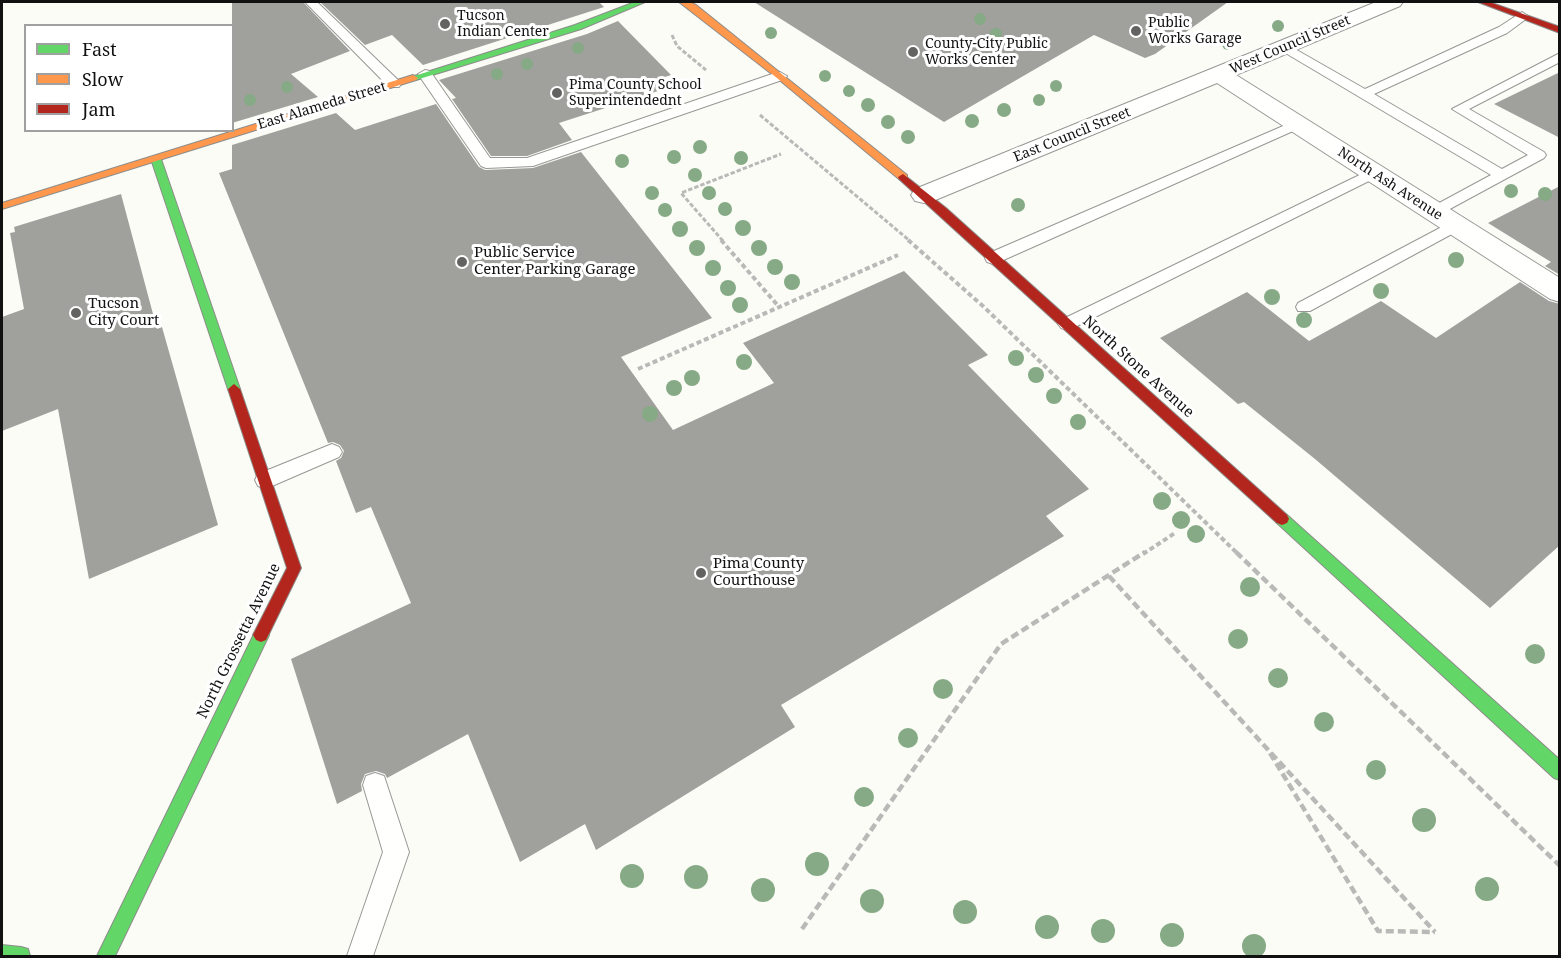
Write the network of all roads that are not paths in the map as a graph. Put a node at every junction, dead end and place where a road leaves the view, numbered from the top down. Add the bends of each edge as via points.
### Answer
1 (311, 2) edge
2 (641, 2) edge
3 (683, 2) edge
4 (1393, 2) edge
5 (1482, 2) edge
6 (1522, 16) junction
7 (1560, 30) edge
8 (1283, 48) junction
9 (1560, 57) edge
10 (425, 74) junction
11 (1220, 75) junction
12 (780, 76) junction
13 (394, 84) junction
14 (1364, 94) junction
15 (1297, 124) junction
16 (156, 159) junction
17 (1374, 173) junction
18 (1502, 175) junction
19 (924, 195) junction
20 (2, 206) edge
21 (1445, 219) junction
22 (993, 258) junction
23 (1560, 292) edge
24 (1305, 307) dead end
25 (1067, 324) junction
26 (332, 452) dead end
27 (265, 480) junction
28 (1560, 772) edge
29 (375, 784) dead end
30 (2, 954) edge
31 (21, 957) edge
32 (106, 957) edge
33 (360, 957) edge

1 - 13 lane
2 - 10 street, East Alameda Street via 599,21
3 - 12 street, North Stone Avenue
4 - 8 street, West Council Street
5 - 6 street
6 - 7 street
6 - 14 lane via 1503,30
8 - 11 street, West Council Street
8 - 14 lane
9 - 18 lane via 1459,109 1539,155
10 - 12 lane via 486,163 528,163
10 - 13 street, East Alameda Street
11 - 15 street, North Ash Avenue
11 - 19 street, East Council Street
12 - 19 street, North Stone Avenue
13 - 16 street, East Alameda Street
14 - 18 lane
15 - 17 street, North Ash Avenue
15 - 22 lane
16 - 20 street, East Alameda Street
16 - 27 street, North Grossetta Avenue
17 - 21 street, North Ash Avenue
17 - 25 lane
18 - 21 lane
19 - 22 street, North Stone Avenue
21 - 23 street, North Ash Avenue
21 - 24 lane
22 - 25 street, North Stone Avenue
25 - 28 street, North Stone Avenue
26 - 27 lane
27 - 32 street, North Grossetta Avenue via 294,568
29 - 33 lane via 396,852
30 - 31 street

